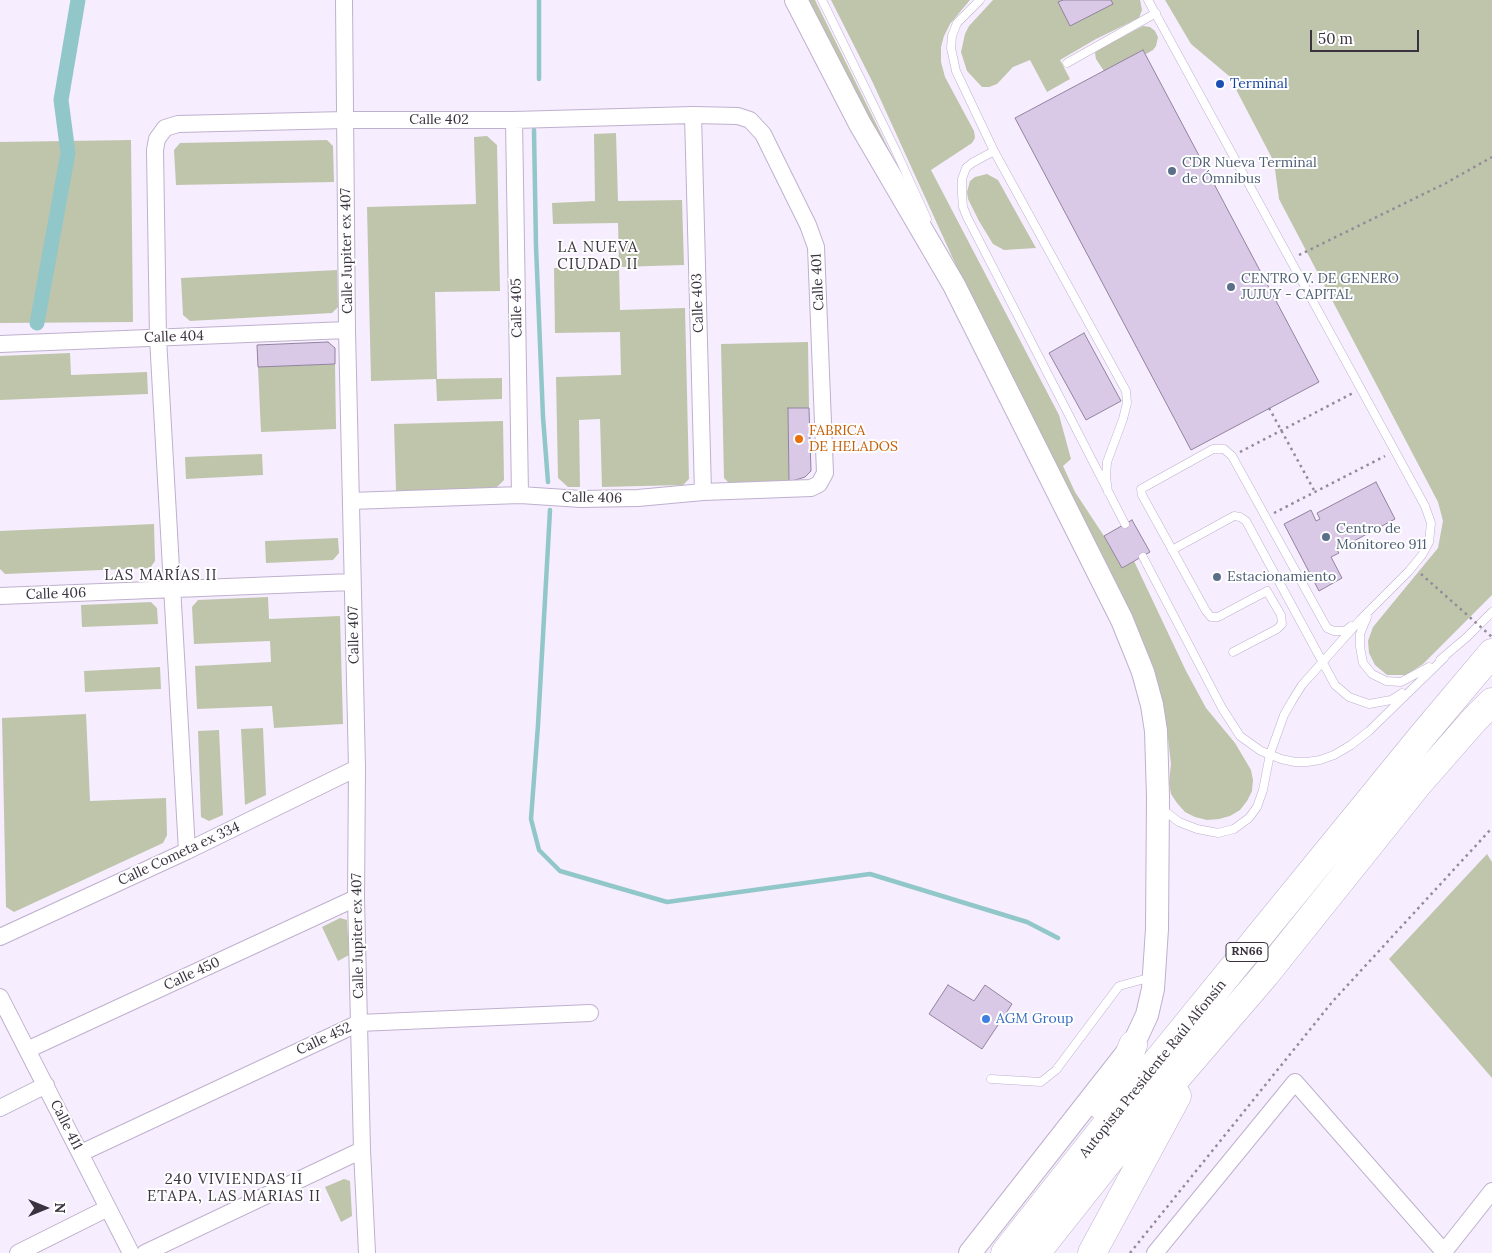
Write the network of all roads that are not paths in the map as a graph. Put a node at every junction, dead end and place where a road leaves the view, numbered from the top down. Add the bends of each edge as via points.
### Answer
1 (344, 0) edge
2 (796, 0) edge
3 (822, 0) edge
4 (980, 0) edge
5 (1148, 0) edge
6 (1156, 13) junction
7 (1067, 63) dead end
8 (693, 115) junction
9 (738, 116) joint
10 (346, 120) junction
11 (514, 120) junction
12 (994, 151) junction
13 (954, 285) junction
14 (347, 330) junction
15 (158, 338) junction
16 (0, 344) edge
17 (825, 473) joint
18 (704, 492) junction
19 (1108, 492) junction
20 (520, 495) junction
21 (352, 501) junction
22 (1125, 524) dead end
23 (1172, 550) junction
24 (1143, 557) dead end
25 (352, 582) junction
26 (172, 590) junction
27 (0, 596) edge
28 (1374, 605) junction
29 (1492, 612) edge
30 (1361, 619) junction
31 (1234, 652) dead end
32 (1492, 653) edge
33 (1444, 658) junction
34 (1321, 663) junction
35 (1492, 702) edge
36 (1492, 726) edge
37 (1447, 751) junction
38 (1270, 754) junction
39 (357, 768) junction
40 (1158, 797) junction
41 (187, 851) junction
42 (356, 898) junction
43 (0, 937) edge
44 (1154, 976) junction
45 (0, 997) edge
46 (590, 1013) dead end
47 (359, 1023) junction
48 (1207, 1042) junction
49 (1132, 1045) junction
50 (27, 1050) junction
51 (991, 1079) dead end
52 (46, 1086) junction
53 (0, 1108) edge
54 (362, 1150) junction
55 (81, 1153) junction
56 (1492, 1192) edge
57 (1049, 1199) junction
58 (108, 1208) junction
59 (18, 1253) edge
60 (131, 1253) edge
61 (145, 1253) edge
62 (366, 1253) edge
63 (970, 1253) edge
64 (1005, 1253) edge
65 (1036, 1253) edge
66 (1092, 1253) edge
67 (1155, 1253) edge
68 (1444, 1253) edge

1 - 10 street, Calle Jupiter ex 407
2 - 13 street via 860,124
3 - 13 lane via 896,151
4 - 12 lane via 957,23 951,48 956,70
5 - 6 lane
6 - 7 lane
6 - 28 lane via 1431,522 1429,542 1422,556
8 - 9 street, Calle 402
8 - 11 street, Calle 402
8 - 18 street, Calle 403
9 - 17 street, Calle 401 via 750,120 763,134 816,248
10 - 11 street, Calle 402
10 - 14 street, Calle Jupiter ex 407
10 - 15 street, Calle 402 via 178,124 166,128 157,139 155,150
11 - 20 street, Calle 405
12 - 19 lane via 1126,391 1123,419 1107,462
12 - 19 lane via 966,168 962,179 963,207
13 - 40 street via 1122,620 1143,672 1156,731
14 - 15 street, Calle 404
14 - 21 street, Calle Jupiter ex 407
15 - 16 street, Calle 404
15 - 26 street
17 - 18 street, Calle 406 via 819,484 811,488
18 - 20 street, Calle 406 via 581,499
19 - 22 lane
20 - 21 street, Calle 406
21 - 25 street, Calle 407
23 - 30 lane via 1141,489 1214,449 1224,449 1232,456 1327,628 1344,631
23 - 31 lane via 1211,617 1218,617 1267,591 1281,615 1282,624
23 - 34 lane via 1234,516 1246,521
24 - 38 lane via 1235,729 1250,745
25 - 26 street, Calle 406
25 - 39 street, Calle 407
26 - 27 street, Calle 406
26 - 41 street
28 - 30 lane
28 - 33 lane via 1360,634 1363,663 1372,674 1386,681 1401,682
29 - 33 lane
30 - 34 lane
32 - 57 highway, Autopista Presidente Raúl Alfonsín / RN66 via 1141,1081
33 - 34 lane via 1391,700 1369,704 1349,697 1335,685
33 - 38 lane via 1351,746 1334,755 1307,762 1295,762
34 - 38 lane via 1284,715
35 - 37 highway, Autopista Presidente Raúl Alfonsín / RN66
36 - 37 highway
37 - 48 highway, Autopista Presidente Raúl Alfonsín / RN66
38 - 40 lane via 1257,807 1249,818 1234,828 1218,833 1188,826 1166,812
39 - 41 street, Calle Cometa ex 334
39 - 42 street, Calle Jupiter ex 407
40 - 44 street
41 - 43 street, Calle Cometa ex 334
42 - 47 street, Calle Jupiter ex 407
42 - 50 street, Calle 450
44 - 49 street via 1147,1015
44 - 51 lane via 1118,986 1056,1070 1041,1082
45 - 50 street, Calle 411
46 - 47 street, Calle 452
47 - 54 street, Calle Jupiter ex 407
47 - 55 street, Calle 452
48 - 65 highway, Autopista Presidente Raúl Alfonsín / RN66
48 - 66 highway
49 - 57 highway via 1120,1077 1066,1162
49 - 63 street
50 - 52 street, Calle 411
52 - 53 street
52 - 55 street, Calle 411
54 - 61 street
54 - 62 street, Calle Jupiter ex 407
55 - 58 street, Calle 411
56 - 68 street
57 - 64 highway, Autopista Presidente Raúl Alfonsín / RN66
58 - 59 street
58 - 60 street, Calle 411
67 - 68 street via 1295,1082

